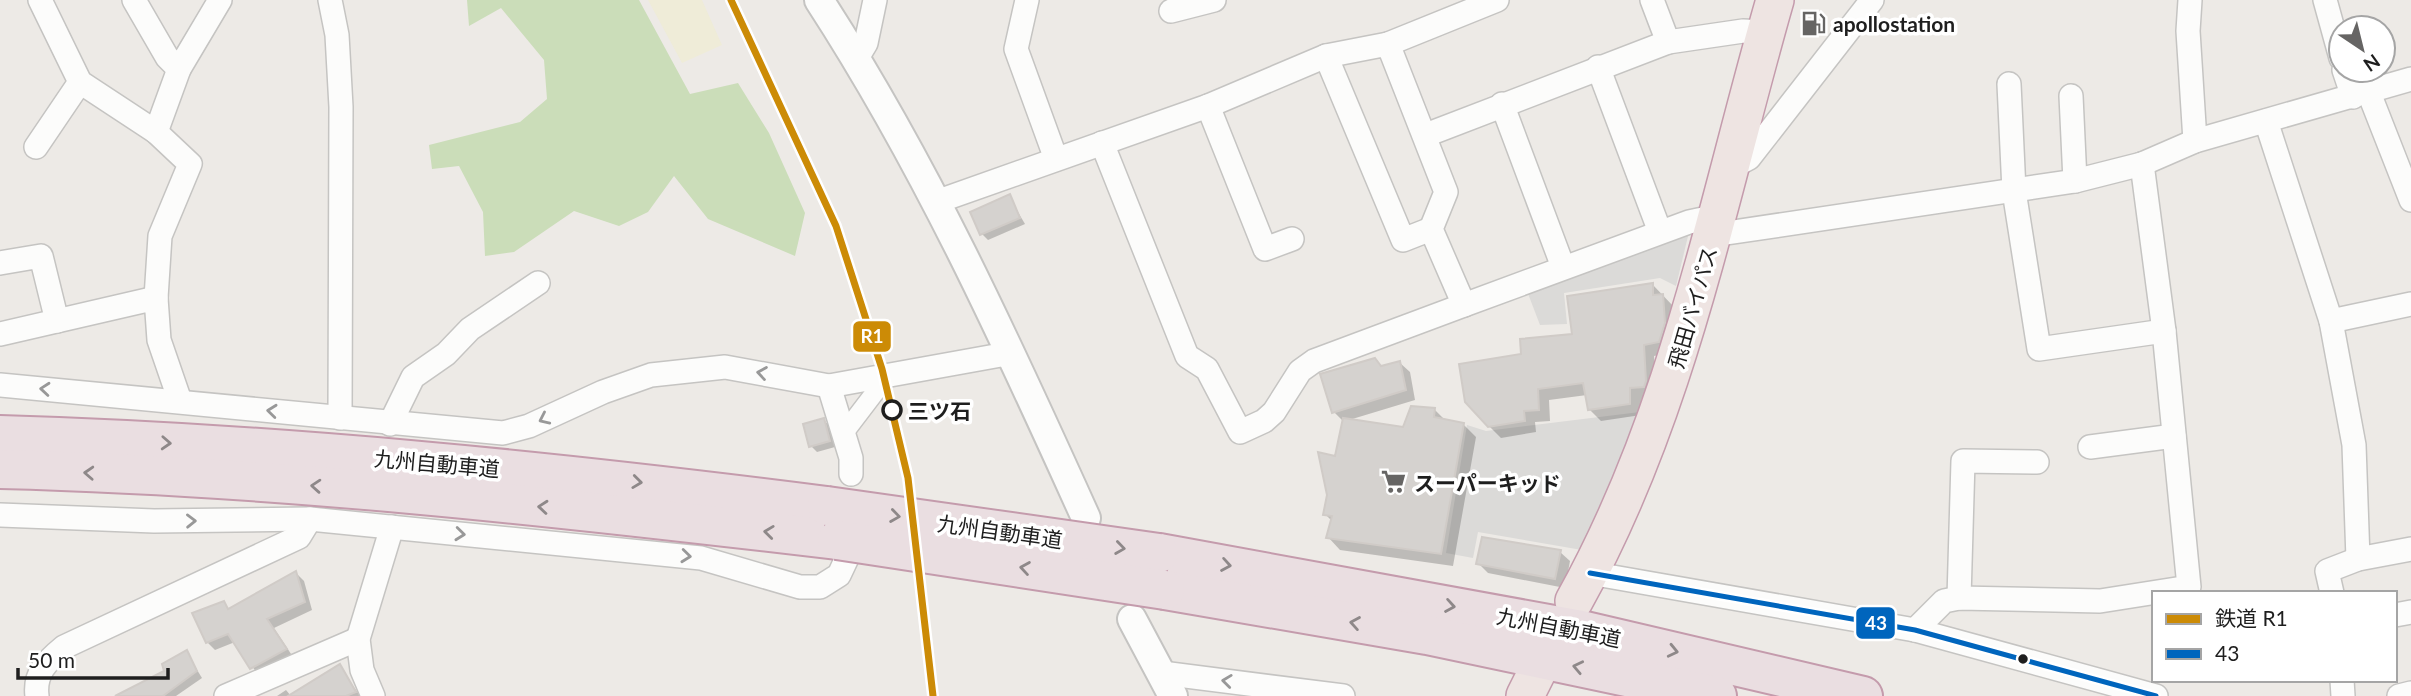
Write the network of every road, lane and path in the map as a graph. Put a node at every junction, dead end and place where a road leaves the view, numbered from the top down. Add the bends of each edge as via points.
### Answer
1 (40, 0) edge
2 (134, 0) edge
3 (220, 0) edge
4 (330, 0) edge
5 (819, 0) edge
6 (875, 0) edge
7 (1027, 0) edge
8 (1214, 0) edge
9 (1497, 0) edge
10 (1651, 0) edge
11 (1872, 0) edge
12 (2190, 0) edge
13 (1171, 11) dead end
14 (1770, 16) edge
15 (1668, 42) junction
16 (1388, 44) junction
17 (1326, 56) junction
18 (857, 58) junction
19 (1598, 67) junction
20 (179, 69) junction
21 (2411, 79) edge
22 (80, 82) junction
23 (2009, 84) dead end
24 (2354, 84) edge
25 (2361, 95) junction
26 (2071, 96) dead end
27 (1502, 104) junction
28 (1209, 106) junction
29 (2266, 121) junction
30 (156, 132) junction
31 (1426, 135) junction
32 (2195, 141) junction
33 (1102, 143) junction
34 (36, 147) dead end
35 (1056, 159) junction
36 (2142, 164) junction
37 (1730, 168) junction
38 (2075, 181) junction
39 (2014, 191) junction
40 (2411, 200) edge
41 (936, 202) junction
42 (1715, 225) junction
43 (1431, 229) junction
44 (1660, 232) junction
45 (1292, 239) dead end
46 (0, 263) edge
47 (1563, 267) junction
48 (538, 283) dead end
49 (156, 298) junction
50 (2411, 304) edge
51 (1464, 305) junction
52 (57, 321) junction
53 (2331, 321) junction
54 (2164, 331) junction
55 (0, 334) edge
56 (1012, 353) junction
57 (0, 385) edge
58 (875, 385) junction
59 (834, 386) junction
60 (180, 401) junction
61 (340, 418) junction
62 (390, 424) junction
63 (844, 433) junction
64 (0, 435) edge
65 (2174, 436) junction
66 (2091, 447) dead end
67 (2037, 462) dead end
68 (0, 469) edge
69 (851, 474) dead end
70 (0, 515) edge
71 (1086, 518) dead end
72 (310, 519) junction
73 (392, 527) junction
74 (837, 535) junction
75 (2411, 549) edge
76 (2358, 559) junction
77 (1162, 572) junction
78 (1582, 587) joint
79 (2164, 591) edge
80 (2332, 591) edge
81 (2152, 593) edge
82 (1959, 598) junction
83 (1132, 619) dead end
84 (1915, 630) junction
85 (358, 639) junction
86 (1167, 685) edge
87 (2411, 693) edge
88 (37, 696) edge
89 (226, 696) edge
90 (373, 696) edge
91 (1343, 696) edge
92 (1717, 696) edge
93 (1863, 696) edge
94 (2156, 696) edge
95 (2399, 696) edge

1 - 22 street
2 - 20 street
3 - 20 street
4 - 61 street via 341,107
5 - 18 street
6 - 18 street via 866,43
7 - 35 street via 1016,48
8 - 13 street
9 - 16 street
10 - 15 street
11 - 37 street via 1749,158
12 - 32 street
14 - 15 street via 1743,31
14 - 37 highway, 飛田バイパス
15 - 19 street
16 - 17 street
16 - 31 street
17 - 28 street
17 - 43 street via 1404,240
18 - 41 street
19 - 27 street
19 - 44 street
20 - 30 street
21 - 25 street
22 - 30 street
22 - 34 street
23 - 39 street
24 - 25 street
25 - 29 street
25 - 40 street
26 - 38 street
27 - 31 street
27 - 47 street
28 - 33 street
28 - 45 street via 1265,249
29 - 32 street
29 - 53 street
30 - 49 street via 190,164 160,236
31 - 43 street via 1446,192
32 - 36 street
33 - 35 street
33 - 51 street via 1186,356 1207,369 1240,432 1275,412 1300,371 1314,361
35 - 41 street
36 - 38 street
36 - 54 street
37 - 42 highway, 飛田バイパス
38 - 39 street
39 - 42 street
39 - 54 street via 2039,349
41 - 56 street
42 - 44 street
42 - 78 highway, 飛田バイパス via 1667,391
43 - 51 street
44 - 47 street
46 - 52 street via 41,256
47 - 51 street
48 - 62 street via 470,329 446,354 413,377
49 - 52 street
49 - 60 street via 159,340
50 - 53 street
52 - 55 street
53 - 76 street via 2354,445
54 - 65 street
56 - 58 street
56 - 71 street
60 -> 57 street
58 - 59 street
58 - 63 street
59 -> 62 street via 724,367 651,375 503,433
59 - 63 street
61 -> 60 street
61 - 62 street
63 - 69 street
64 -> 74 highway, 九州自動車道 via 324,452 615,479
65 - 66 street
65 - 79 street via 2189,587
67 - 82 street via 1963,461
74 -> 68 highway, 九州自動車道 via 326,487
70 -> 72 street via 154,521
72 - 73 street
72 - 88 street via 299,537 64,648 45,663 36,684
73 -> 74 street via 701,558 800,586 820,587 839,575
73 - 85 street
74 - 77 highway, 九州自動車道, bridge
75 - 76 street
76 - 80 street via 2327,571
92 -> 77 highway, 九州自動車道 via 1427,635
77 -> 93 highway, 九州自動車道 via 1581,630
78 - 84 street
81 - 82 street via 2100,601
82 - 84 street via 1944,601
83 - 86 street
84 - 94 street
85 - 89 street
85 - 90 street via 362,670
91 -> 86 street
87 - 95 street

